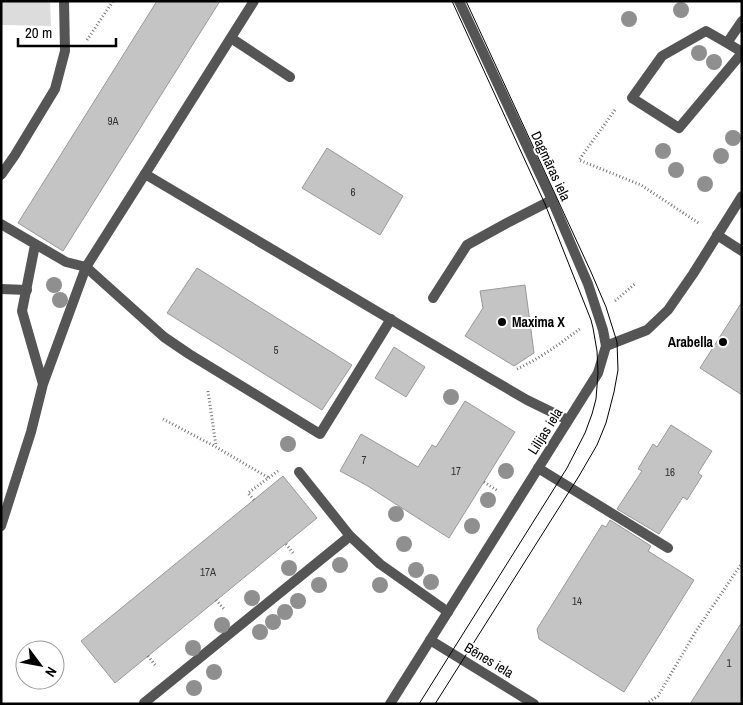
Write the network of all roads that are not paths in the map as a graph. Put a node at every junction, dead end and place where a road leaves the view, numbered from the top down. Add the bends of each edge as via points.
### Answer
1 (64, 1) edge
2 (254, 1) edge
3 (459, 1) edge
4 (742, 21) edge
5 (231, 38) junction
6 (727, 43) junction
7 (742, 53) edge
8 (290, 77) dead end
9 (145, 174) junction
10 (1, 175) edge
11 (742, 196) edge
12 (552, 200) junction
13 (1, 224) edge
14 (717, 235) junction
15 (35, 245) junction
16 (742, 251) edge
17 (86, 267) junction
18 (1, 289) edge
19 (26, 290) junction
20 (433, 298) dead end
21 (390, 319) junction
22 (606, 346) junction
23 (43, 384) junction
24 (568, 420) junction
25 (538, 468) junction
26 (299, 472) road end
27 (1, 526) edge
28 (350, 536) junction
29 (668, 548) dead end
30 (448, 612) junction
31 (430, 640) junction
32 (144, 703) edge
33 (390, 704) edge
34 (534, 704) edge

1 - 10 street via 65,51 55,89
2 - 5 street
3 - 12 street, Dagmāras iela
4 - 6 street
5 - 8 street
5 - 9 street
6 - 7 street
6 - 7 street via 706,30 662,56 632,98 679,128
9 - 17 street
9 - 21 street
11 - 14 street
12 - 20 street via 467,245
12 - 22 street, Dagmāras iela via 588,284
13 - 15 street
14 - 16 street
14 - 22 street via 668,310 647,330
15 - 17 street via 66,262
15 - 19 street
17 - 21 street via 164,337 320,434
17 - 23 street
18 - 19 street
19 - 23 street via 22,311
21 - 24 street
22 - 24 street, Lilijas iela via 598,373
23 - 27 street
24 - 25 street, Lilijas iela
25 - 29 street
25 - 30 street, Lilijas iela
26 - 28 street
28 - 30 street via 380,564
28 - 32 street
30 - 31 street, Lilijas iela
31 - 33 street, Lilijas iela
31 - 34 street, Bēnes iela

